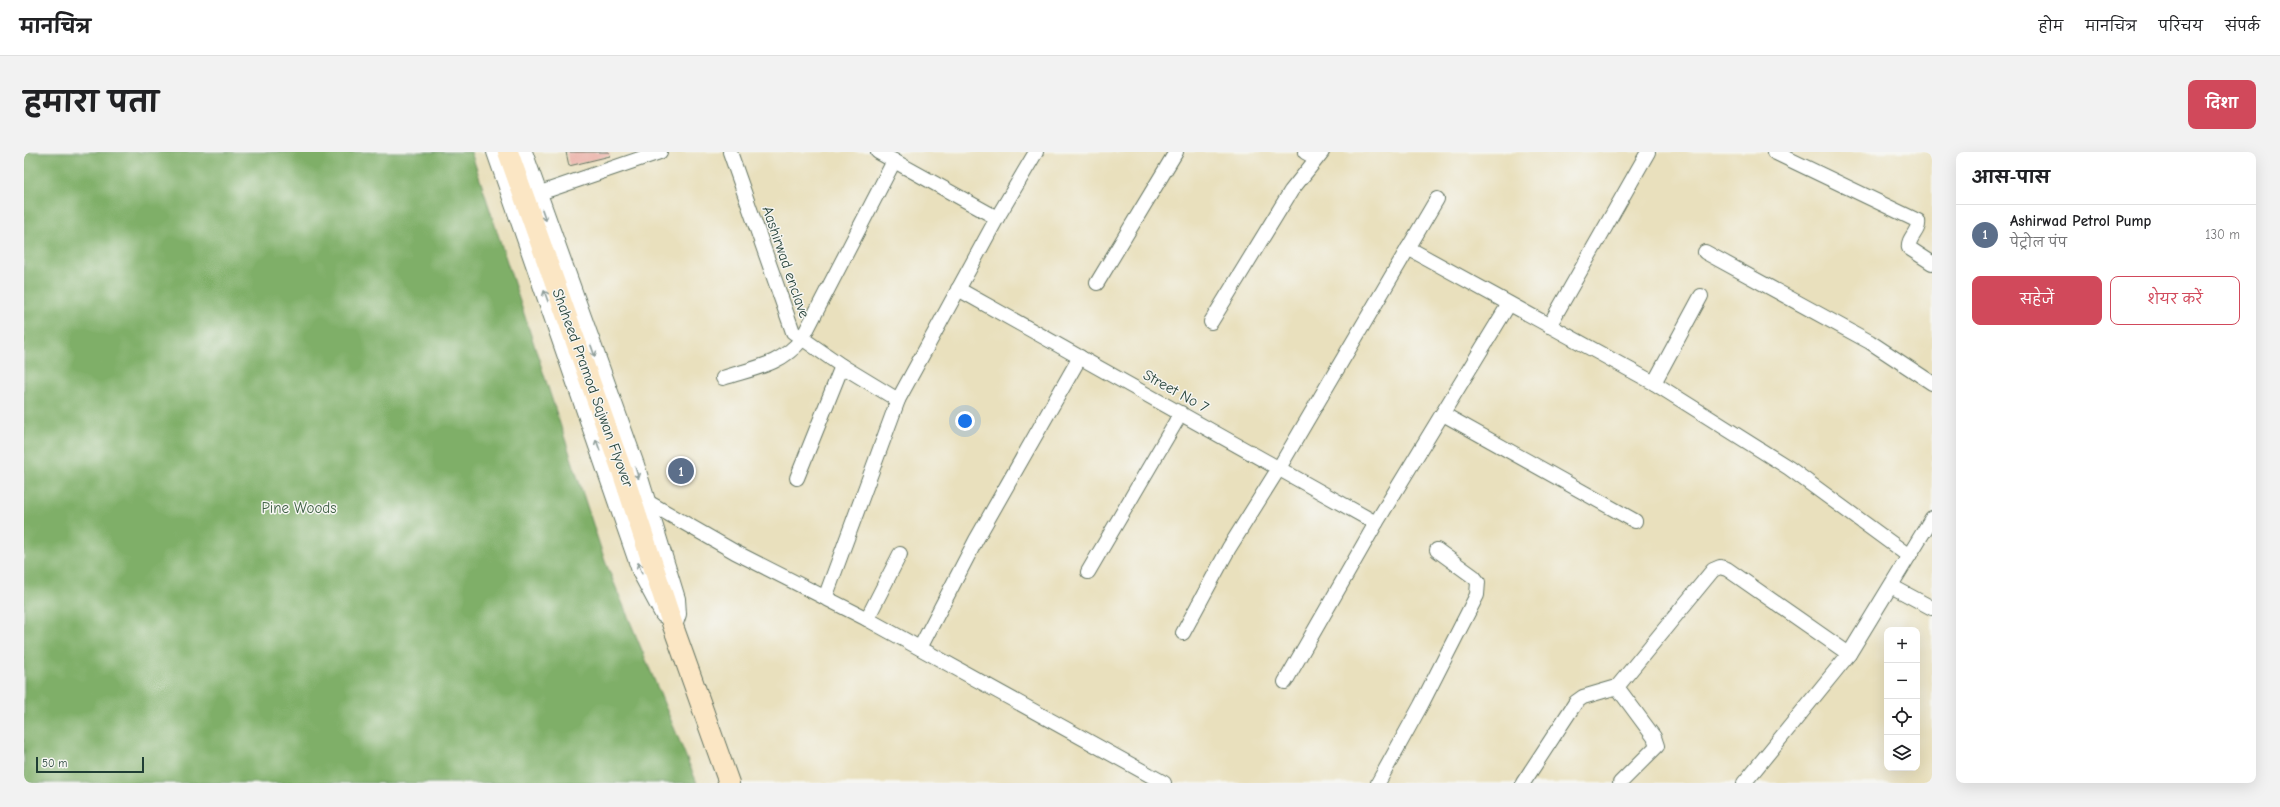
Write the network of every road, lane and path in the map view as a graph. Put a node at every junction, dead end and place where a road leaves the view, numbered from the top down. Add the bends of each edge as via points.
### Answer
1 (496, 152) edge
2 (508, 152) edge
3 (523, 152) edge
4 (660, 152) edge
5 (730, 152) edge
6 (878, 152) edge
7 (1036, 152) edge
8 (1176, 152) edge
9 (1648, 152) edge
10 (1774, 152) edge
11 (1314, 154) edge
12 (894, 161) junction
13 (537, 194) junction
14 (1437, 199) dead end
15 (997, 218) junction
16 (1408, 248) junction
17 (1705, 252) dead end
18 (1932, 263) edge
19 (1097, 283) dead end
20 (958, 289) junction
21 (1701, 296) dead end
22 (1509, 304) junction
23 (1211, 322) dead end
24 (1549, 326) junction
25 (802, 339) junction
26 (1080, 357) junction
27 (842, 366) junction
28 (724, 378) dead end
29 (1654, 383) junction
30 (1932, 383) edge
31 (898, 400) junction
32 (1181, 413) junction
33 (1443, 414) junction
34 (1279, 468) junction
35 (797, 478) dead end
36 (646, 502) junction
37 (1932, 518) edge
38 (1635, 521) dead end
39 (1376, 523) junction
40 (1437, 550) dead end
41 (900, 554) dead end
42 (1909, 556) junction
43 (1088, 572) dead end
44 (1891, 586) junction
45 (825, 598) junction
46 (1932, 608) edge
47 (867, 619) junction
48 (673, 626) junction
49 (1183, 633) dead end
50 (920, 648) junction
51 (1849, 654) junction
52 (1285, 682) dead end
53 (1617, 687) junction
54 (728, 783) edge
55 (1164, 783) edge
56 (1378, 783) edge
57 (1523, 783) edge
58 (1620, 783) edge
59 (1744, 783) edge

48 -> 1 street via 659,607 642,573
2 - 48 main road, Shaheed Pramod Sajwan Flyover via 622,471
3 - 13 street
4 - 13 street
5 - 25 street, Aashirwad enclave via 788,321 793,332
6 - 12 street
7 - 15 street
8 - 19 street
9 - 24 street
10 - 18 street via 1918,220 1919,224 1909,248
11 - 23 street
12 - 15 street
12 - 25 street
13 -> 36 street
14 - 16 street
15 - 20 street
16 - 22 street
16 - 34 street
17 - 30 street via 1870,342
20 - 26 street, Street No 7
20 - 31 street
21 - 29 street
22 - 24 street
22 - 33 street
24 - 29 street
25 - 27 street, Aashirwad enclave
25 - 28 street via 792,352 777,361
26 - 32 street, Street No 7
26 - 50 street via 976,540
27 - 31 street, Aashirwad enclave
27 - 35 street
29 - 42 street via 1789,468
31 - 45 street
32 - 34 street, Street No 7
32 - 43 street
33 - 38 street
33 - 39 street
34 - 39 street, Street No 7
34 - 49 street via 1229,548
36 - 45 street via 734,552
36 - 48 street via 676,599 677,614
37 - 42 street
39 - 52 street
40 - 56 street via 1474,577 1478,582 1477,595
41 - 47 street
42 - 44 street
44 - 46 street
44 - 51 street
45 - 47 street
47 - 50 street
48 - 54 main road, Shaheed Pramod Sajwan Flyover
50 - 55 street
51 - 53 street via 1727,569 1720,567 1707,574
51 - 59 street
53 - 57 street via 1583,697 1576,702
53 - 58 street via 1654,737 1657,746

